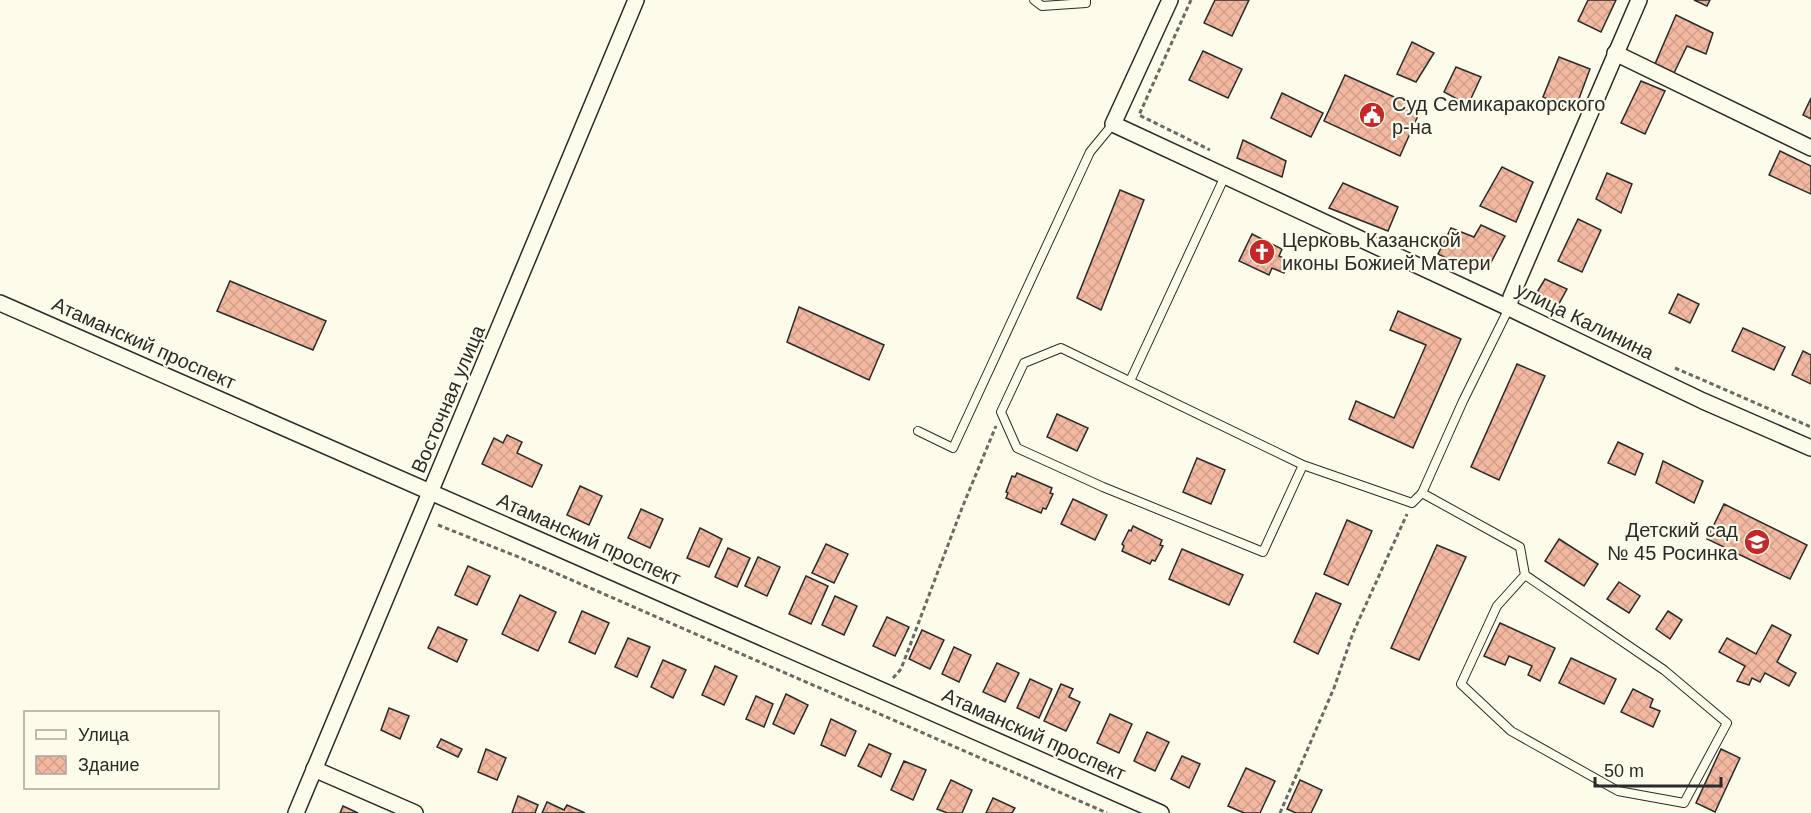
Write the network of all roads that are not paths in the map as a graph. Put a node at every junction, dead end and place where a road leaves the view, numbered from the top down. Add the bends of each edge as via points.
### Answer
1 (636, 0) edge
2 (1034, 0) edge
3 (1086, 0) edge
4 (1170, 0) edge
5 (1639, 0) edge
6 (1615, 53) junction
7 (1113, 124) junction
8 (1811, 148) edge
9 (1225, 176) junction
10 (0, 303) edge
11 (1509, 308) junction
12 (1130, 381) junction
13 (918, 431) dead end
14 (1811, 448) edge
15 (1303, 465) junction
16 (431, 493) junction
17 (1422, 493) junction
18 (1525, 575) junction
19 (315, 769) junction
20 (296, 813) edge
21 (415, 813) edge
22 (1161, 813) edge

1 - 16 street, Восточная улица
2 - 3 lane via 1042,6
4 - 7 street
5 - 6 street
6 - 8 street
6 - 11 street
7 - 9 street, улица Калинина
7 - 13 lane via 1090,152 953,448
9 - 11 street, улица Калинина
9 - 12 lane
10 - 16 street, Атаманский проспект
11 - 14 street, улица Калинина
11 - 17 lane
12 - 15 lane
12 - 15 lane via 1061,348 1024,363 1001,412 1017,448 1263,552
15 - 17 lane via 1412,503
16 - 19 street, Восточная улица
16 - 22 street, Атаманский проспект
17 - 18 lane via 1520,547
18 - 18 lane via 1664,670 1727,723 1684,803 1618,791 1511,731 1461,684 1497,606
19 - 20 street, Восточная улица
19 - 21 street

